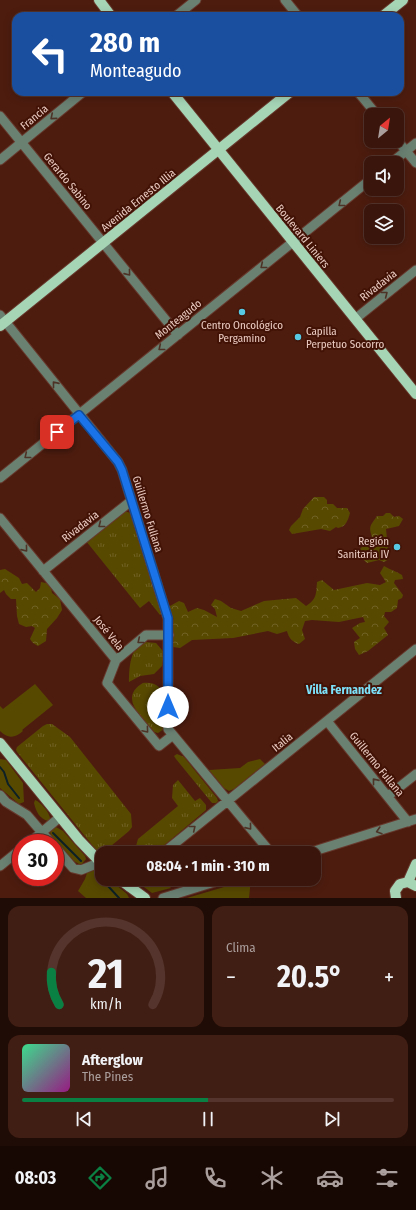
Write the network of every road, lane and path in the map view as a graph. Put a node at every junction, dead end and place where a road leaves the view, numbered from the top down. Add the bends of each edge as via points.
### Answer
1 (99, 0) edge
2 (196, 0) edge
3 (285, 0) edge
4 (403, 0) edge
5 (109, 12) edge
6 (181, 12) edge
7 (295, 12) edge
8 (388, 12) edge
9 (78, 96) edge
10 (175, 96) edge
11 (285, 96) edge
12 (361, 96) edge
13 (371, 108) edge
14 (0, 116) edge
15 (22, 143) junction
16 (416, 143) edge
17 (404, 148) edge
18 (219, 150) junction
19 (406, 151) junction
20 (400, 156) edge
21 (0, 160) edge
22 (416, 163) edge
23 (364, 185) edge
24 (103, 242) junction
25 (293, 242) junction
26 (416, 270) edge
27 (354, 318) junction
28 (2, 321) edge
29 (178, 335) junction
30 (416, 394) edge
31 (79, 415) junction
32 (0, 478) edge
33 (132, 501) junction
34 (0, 518) edge
35 (42, 571) junction
36 (168, 635) junction
37 (416, 649) edge
38 (116, 660) junction
39 (327, 720) junction
40 (173, 735) junction
41 (2, 748) edge
42 (416, 774) edge
43 (0, 795) edge
44 (388, 796) junction
45 (228, 801) junction
46 (60, 817) junction
47 (412, 821) edge
48 (42, 832) junction
49 (40, 834) edge
50 (172, 846) edge
51 (265, 846) edge
52 (321, 849) edge
53 (12, 856) edge
54 (95, 857) edge
55 (64, 858) edge
56 (416, 864) edge
57 (95, 865) edge
58 (0, 866) edge
59 (414, 885) edge
60 (202, 886) edge
61 (129, 887) edge
62 (393, 897) edge
63 (145, 898) edge
64 (163, 898) edge

1 - 5 main road
2 - 6 street
3 - 7 street
4 - 8 main road
9 -> 15 street, Francia
10 - 18 main road, Boulevard Liniers
11 - 18 main road, Avenida Ernesto Illia
12 - 13 street
14 - 15 street, Gerardo Sabino
15 - 21 street, Francia
15 - 24 street, Gerardo Sabino
16 - 19 street
17 - 19 street
18 - 24 main road, Avenida Ernesto Illia
18 - 25 main road, Boulevard Liniers
19 - 20 street
19 - 22 street
23 -> 25 street, Monteagudo
24 - 28 main road, Avenida Ernesto Illia
24 -> 29 street, Gerardo Sabino
25 - 27 main road, Boulevard Liniers
25 -> 29 street, Monteagudo
27 -> 26 street, Rivadavia
27 - 30 main road, Boulevard Liniers
31 -> 28 street, Guillermo Fullana
29 -> 31 street, Monteagudo
31 -> 32 street, Monteagudo
31 - 33 street, Guillermo Fullana via 118,462
33 -> 35 street, Rivadavia
33 - 36 street, Guillermo Fullana via 168,618
34 -> 35 street, José Vela
35 - 38 street, José Vela
36 -> 38 street via 146,635
36 - 40 street, Guillermo Fullana via 168,729
37 - 39 street, Italia
38 -> 40 street, José Vela via 107,683 159,746
44 -> 39 street, Guillermo Fullana
39 - 45 street, Italia
40 - 45 street
41 - 46 main road
42 - 44 street
43 - 48 street via 6,802 27,815
44 - 47 street, Guillermo Fullana
50 -> 45 street, Italia
45 -> 51 street
46 - 48 street
46 - 54 main road
47 -> 52 street
48 - 49 street
53 - 58 street
55 - 57 street via 73,868 81,870
56 - 59 main road
59 - 62 main road via 400,884
60 - 64 street
61 - 63 main road

